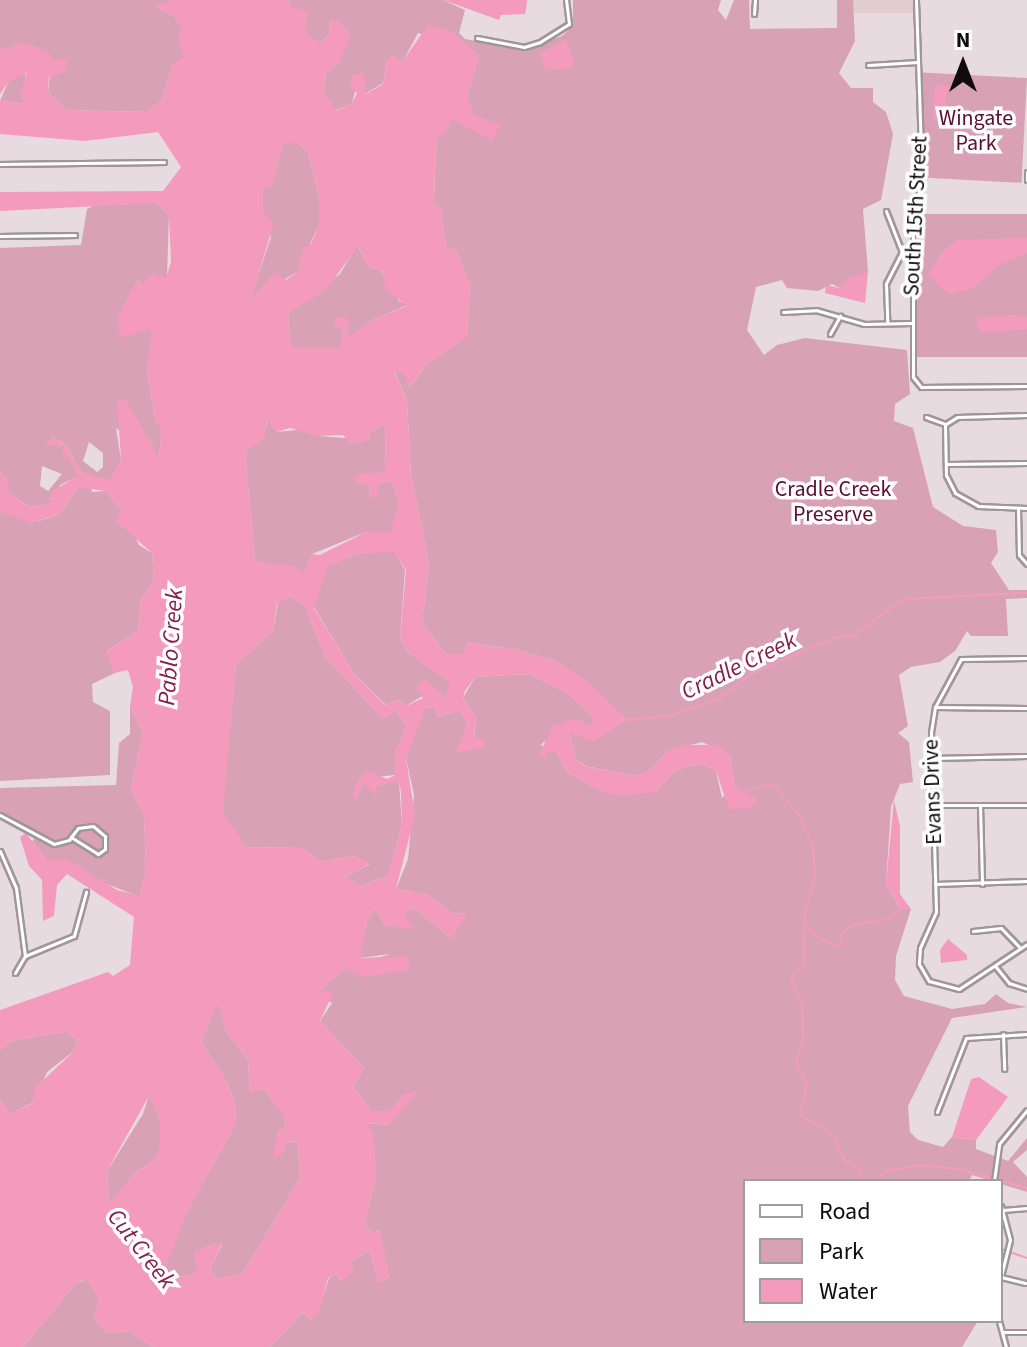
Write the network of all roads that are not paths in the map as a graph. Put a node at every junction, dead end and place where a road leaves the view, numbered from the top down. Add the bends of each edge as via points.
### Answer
1 (566, 0) edge
2 (755, 0) edge
3 (916, 0) edge
4 (754, 14) dead end
5 (477, 38) dead end
6 (918, 62) junction
7 (868, 65) dead end
8 (164, 162) dead end
9 (0, 164) edge
10 (1027, 172) edge
11 (1027, 180) edge
12 (886, 211) dead end
13 (75, 235) dead end
14 (0, 236) edge
15 (783, 312) dead end
16 (840, 316) junction
17 (887, 322) junction
18 (912, 323) junction
19 (830, 334) dead end
20 (1027, 386) edge
21 (1027, 415) edge
22 (926, 417) dead end
23 (945, 424) junction
24 (1027, 463) edge
25 (946, 464) junction
26 (1018, 508) junction
27 (1027, 508) edge
28 (1025, 563) edge
29 (1027, 658) edge
30 (935, 707) junction
31 (1027, 708) edge
32 (1027, 756) edge
33 (932, 758) junction
34 (934, 805) junction
35 (980, 805) junction
36 (1027, 805) edge
37 (0, 815) edge
38 (71, 837) junction
39 (0, 851) edge
40 (1027, 881) edge
41 (935, 884) junction
42 (982, 884) junction
43 (86, 892) dead end
44 (973, 931) dead end
45 (1027, 944) edge
46 (1020, 948) junction
47 (25, 956) junction
48 (996, 967) junction
49 (15, 973) dead end
50 (1027, 989) edge
51 (1003, 1034) junction
52 (1027, 1034) edge
53 (1004, 1069) dead end
54 (1027, 1110) edge
55 (937, 1112) dead end
56 (994, 1179) edge
57 (1003, 1208) edge
58 (1027, 1208) edge
59 (1003, 1214) edge
60 (1003, 1269) edge
61 (1003, 1277) edge
62 (1025, 1283) dead end
63 (1000, 1323) edge
64 (1004, 1332) junction
65 (1027, 1332) edge
66 (1006, 1347) edge

1 - 5 street via 569,24 540,42 524,47
2 - 4 street
3 - 6 street, South 15th Street
6 - 7 street
6 - 18 street, South 15th Street via 922,181 913,215
8 - 9 street
10 - 11 street
12 - 17 street via 902,252 886,284
13 - 14 street
15 - 16 street via 816,310
16 - 17 street via 864,324
16 - 19 street
17 - 18 street
18 - 20 street, South 15th Street via 916,383
21 - 23 street via 957,417
22 - 23 street
23 - 25 street
24 - 25 street
25 - 26 street via 948,481 958,496 978,506
26 - 27 street
26 - 28 street
29 - 30 street, Evans Drive via 961,659
30 - 31 street
30 - 33 street, Evans Drive
32 - 33 street
33 - 34 street, Evans Drive
34 - 35 street
34 - 41 street, Evans Drive
35 - 36 street
35 - 42 street
37 - 38 street via 43,841 62,844
38 - 38 street via 78,828 93,826 105,836 105,849 98,854
39 - 47 street via 16,888
40 - 42 street
41 - 42 street
41 - 48 street, Evans Drive via 935,917 918,955 925,976 939,987 959,989
43 - 47 street via 74,936
44 - 46 street via 1001,928
45 - 46 street
46 - 48 street
47 - 49 street
48 - 50 street via 1009,983
51 - 52 street
51 - 53 street
51 - 55 street via 966,1038
54 - 56 street via 1002,1138
57 - 58 street
59 - 60 street via 1009,1247
61 - 62 street
63 - 64 street
64 - 65 street
64 - 66 street

